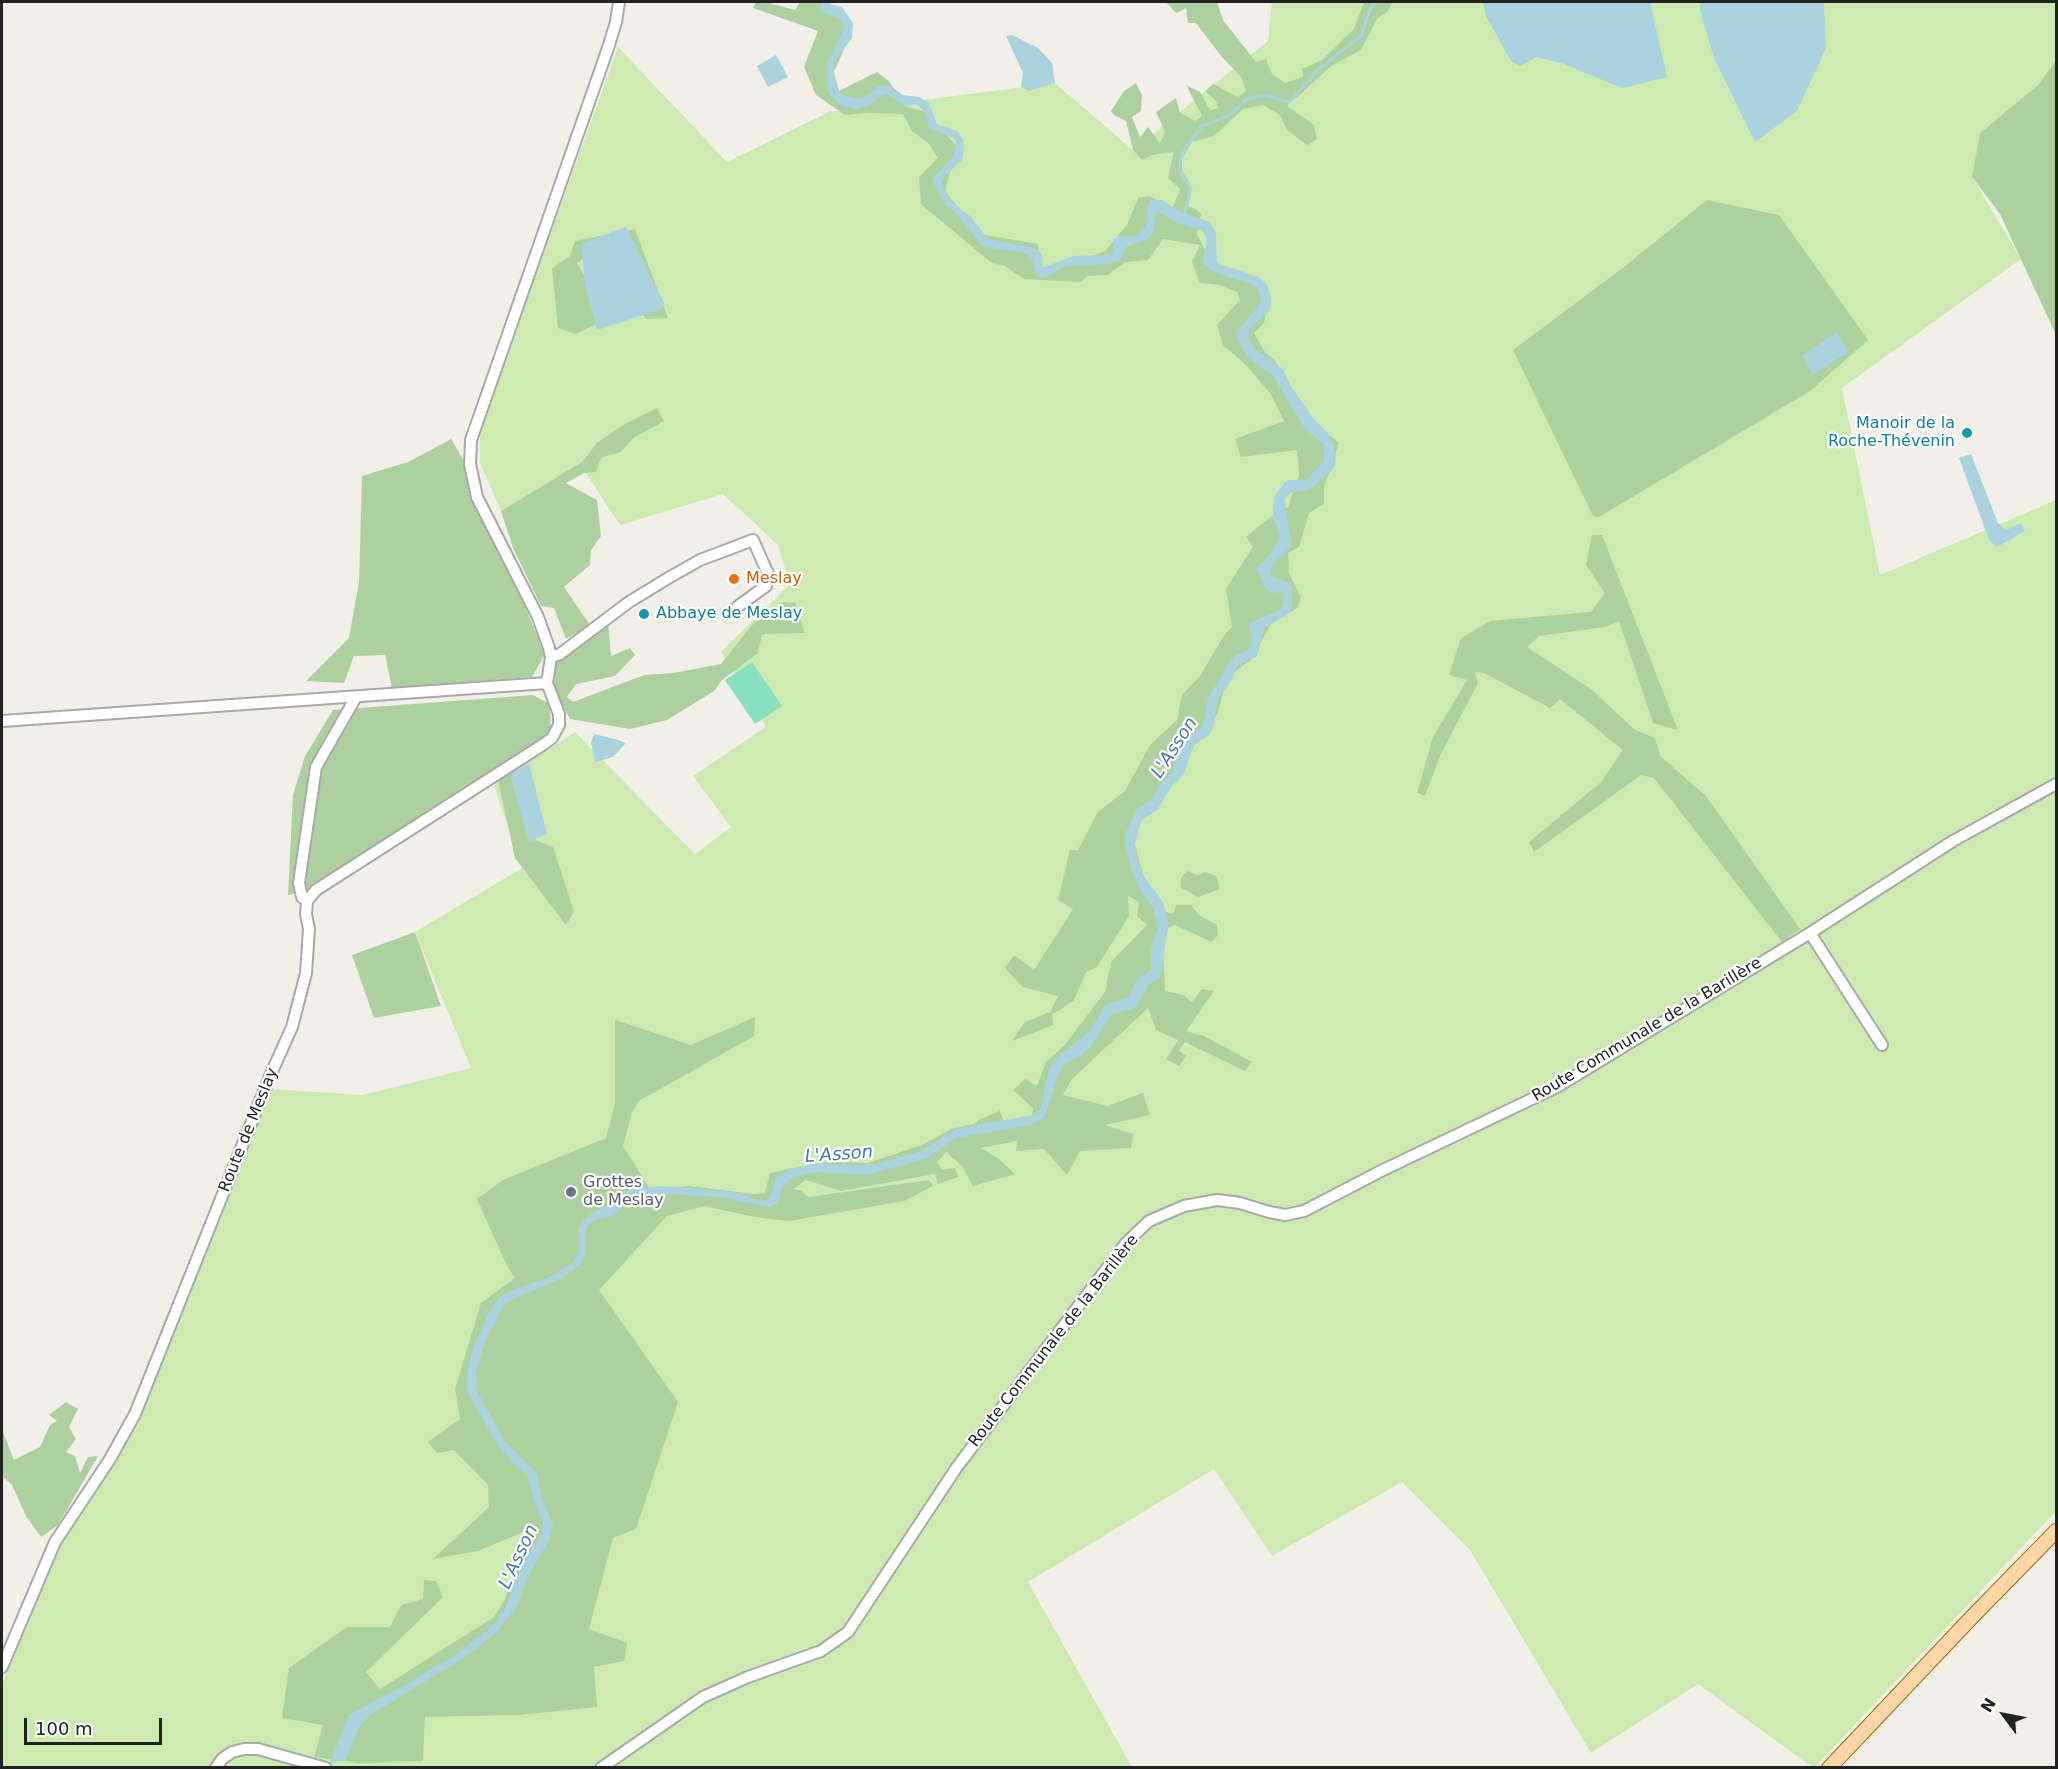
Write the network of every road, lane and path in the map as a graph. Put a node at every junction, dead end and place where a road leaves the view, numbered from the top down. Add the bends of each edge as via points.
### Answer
1 (619, 2) edge
2 (737, 607) dead end
3 (551, 657) junction
4 (547, 683) junction
5 (356, 697) junction
6 (2, 721) edge
7 (2056, 784) edge
8 (307, 901) junction
9 (1810, 933) junction
10 (1882, 1045) dead end
11 (2056, 1531) edge
12 (2, 1667) edge
13 (216, 1767) edge
14 (326, 1767) edge
15 (601, 1767) edge
16 (1829, 1767) edge

1 - 3 street via 608,48 471,440 470,464 477,498 538,617
2 - 3 street via 766,586 769,576 753,540 700,560 670,577
3 - 4 street
4 - 5 street
4 - 8 street via 559,714 559,725 552,738 316,890
5 - 6 street
5 - 8 street, Route de Meslay via 316,767 299,883
7 - 9 street, Route Communale de la Barillère via 1953,841
8 - 12 street, Route de Meslay via 306,973 292,1027 135,1414 55,1542
9 - 10 street
9 - 15 street, Route Communale de la Barillère via 1557,1087 1304,1212 1285,1215 1217,1200 1184,1206 1149,1221 1126,1243 957,1467 848,1632 821,1651 703,1697
11 - 16 main road
13 - 14 street via 232,1752 244,1749 258,1749

